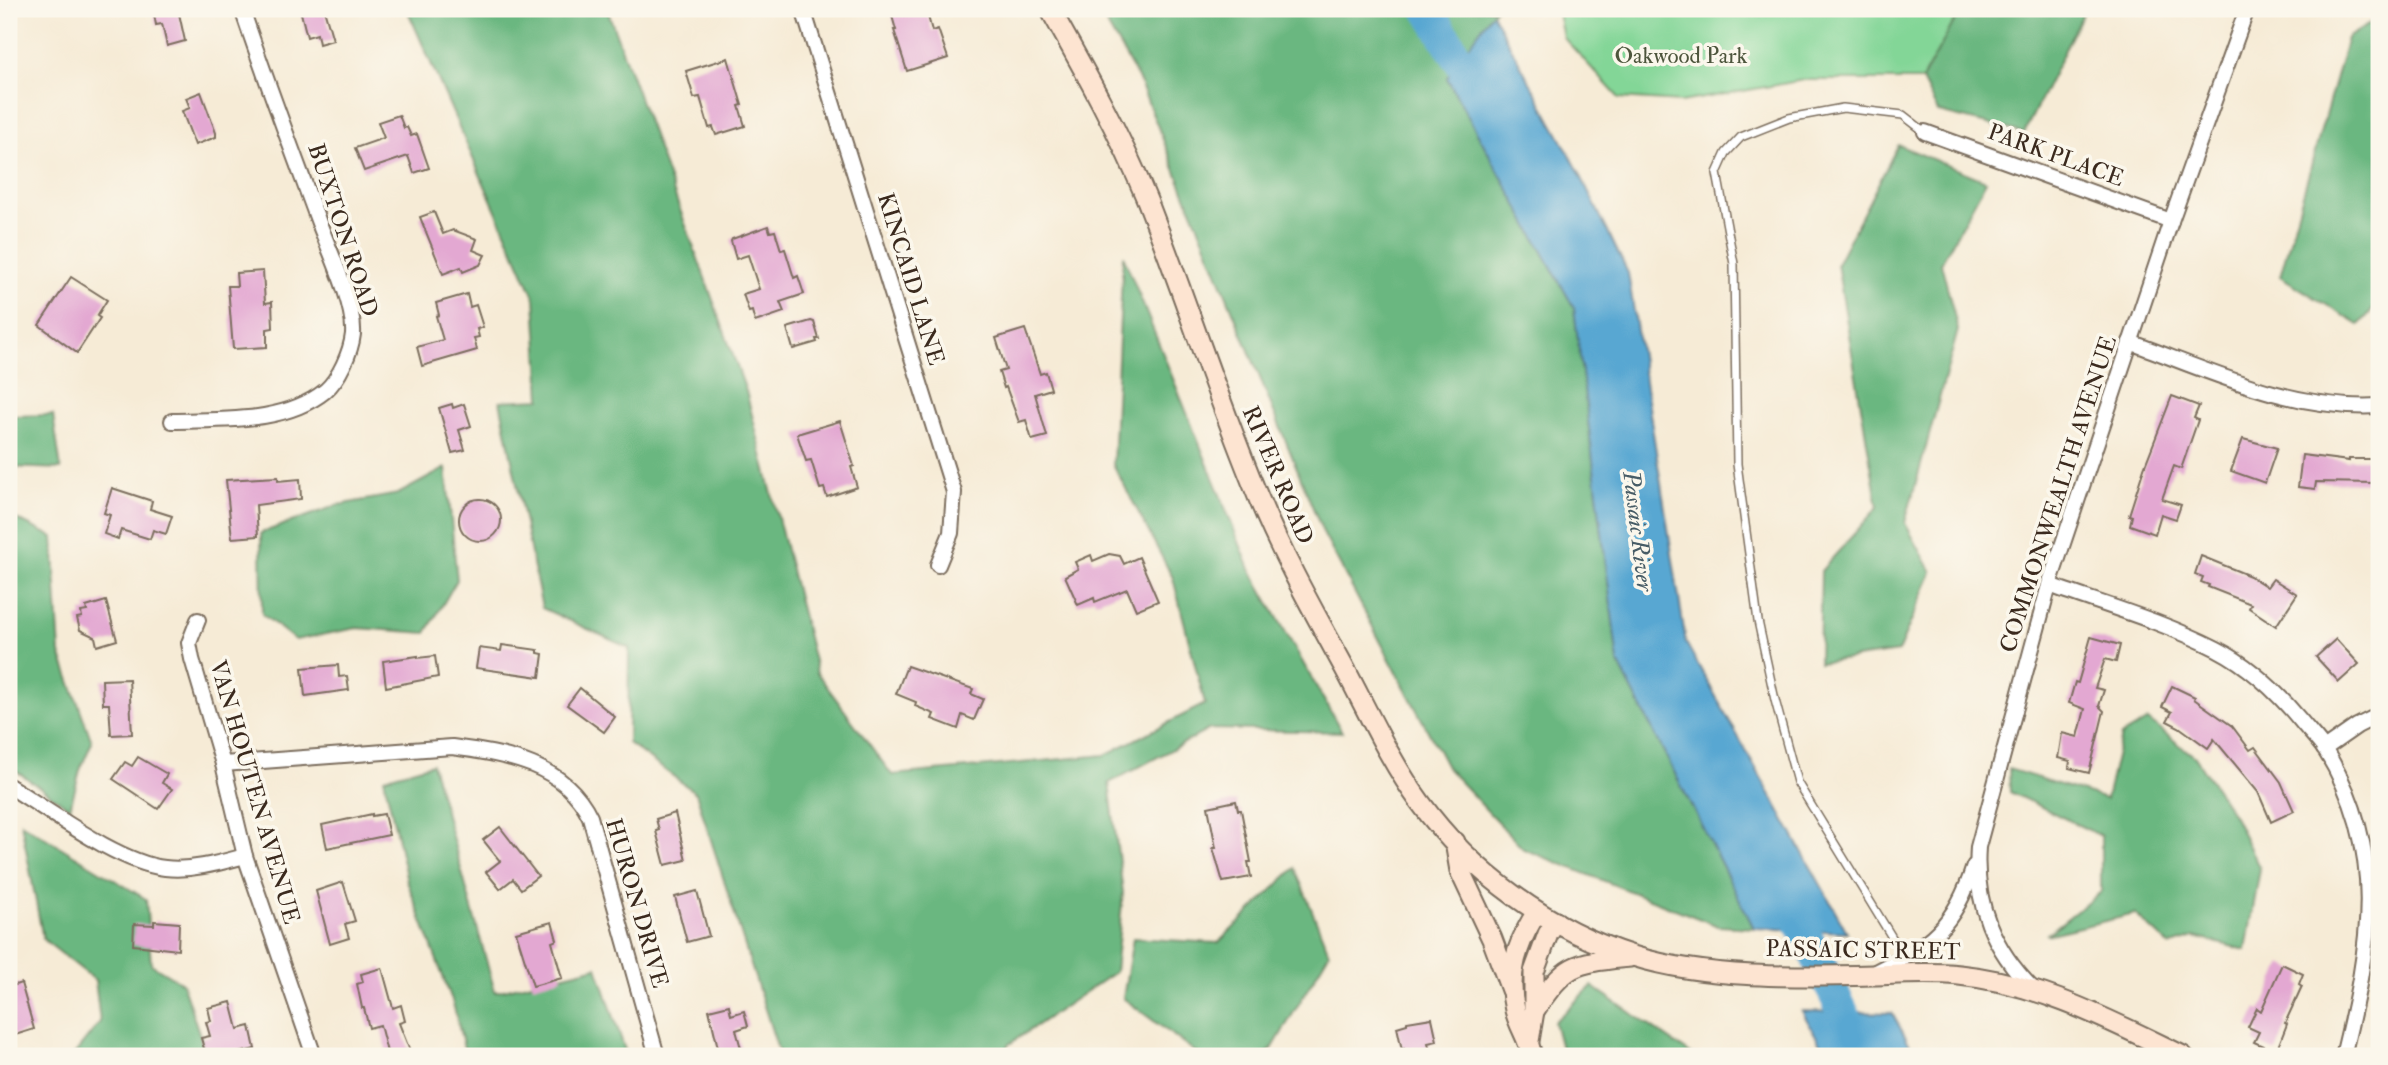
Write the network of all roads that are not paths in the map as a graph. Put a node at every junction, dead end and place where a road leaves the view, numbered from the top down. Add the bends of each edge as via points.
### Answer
1 (242, 9) edge
2 (803, 9) edge
3 (1049, 9) edge
4 (2247, 9) edge
5 (1925, 132) joint
6 (2171, 221) junction
7 (2130, 342) junction
8 (2379, 406) edge
9 (172, 421) dead end
10 (938, 565) dead end
11 (2049, 585) junction
12 (198, 620) dead end
13 (2379, 715) edge
14 (2324, 749) junction
15 (223, 764) junction
16 (9, 786) edge
17 (1454, 842) junction
18 (1978, 847) junction
19 (245, 856) junction
20 (1537, 912) junction
21 (1556, 922) junction
22 (1633, 956) junction
23 (1905, 958) junction
24 (1870, 975) junction
25 (2033, 989) junction
26 (1511, 990) junction
27 (1534, 1011) junction
28 (1531, 1049) edge
29 (314, 1056) edge
30 (656, 1056) edge
31 (2183, 1056) edge
32 (2343, 1056) edge

1 - 9 street, BUXTON ROAD via 338,273 353,335 327,390 305,403 267,415
2 - 10 street, KINCAID LANE via 954,492 951,533
3 - 17 main road, RIVER ROAD via 1130,160 1278,542 1392,756 1420,803
4 - 6 street, COMMONWEALTH AVENUE
5 - 6 street, PARK PLACE
5 - 23 lane via 1903,115 1843,108 1789,118 1741,137 1726,153 1717,173 1734,264 1737,464 1756,609 1775,700 1797,782
6 - 7 street, COMMONWEALTH AVENUE
7 - 8 street via 2274,394 2352,408
7 - 11 street, COMMONWEALTH AVENUE
11 - 14 street via 2220,650 2283,700
11 - 18 street, COMMONWEALTH AVENUE
12 - 15 street, VAN HOUTEN AVENUE via 189,643
13 - 14 street
14 - 32 street via 2352,804 2368,861 2370,887 2367,952
15 - 19 street, VAN HOUTEN AVENUE
15 - 30 street, HURON DRIVE via 452,747 528,763 551,773 583,801 590,817
16 - 19 street via 142,864 198,868
17 - 20 main road, RIVER ROAD
17 - 26 main road via 1460,871
18 - 23 street via 1968,883 1952,915
18 - 25 street, COMMONWEALTH AVENUE via 1980,898 1990,930 2007,960
19 - 29 street, VAN HOUTEN AVENUE
20 - 21 main road, PASSAIC STREET
20 - 26 main road via 1520,943
21 - 22 main road, PASSAIC STREET
21 - 27 main road via 1534,972
22 - 24 main road, PASSAIC STREET via 1700,969
22 - 27 main road via 1585,962 1566,971
23 - 24 street
24 - 25 main road, PASSAIC STREET via 1948,974
25 - 31 main road, PASSAIC STREET
26 - 28 main road via 1515,1013
27 - 28 main road

